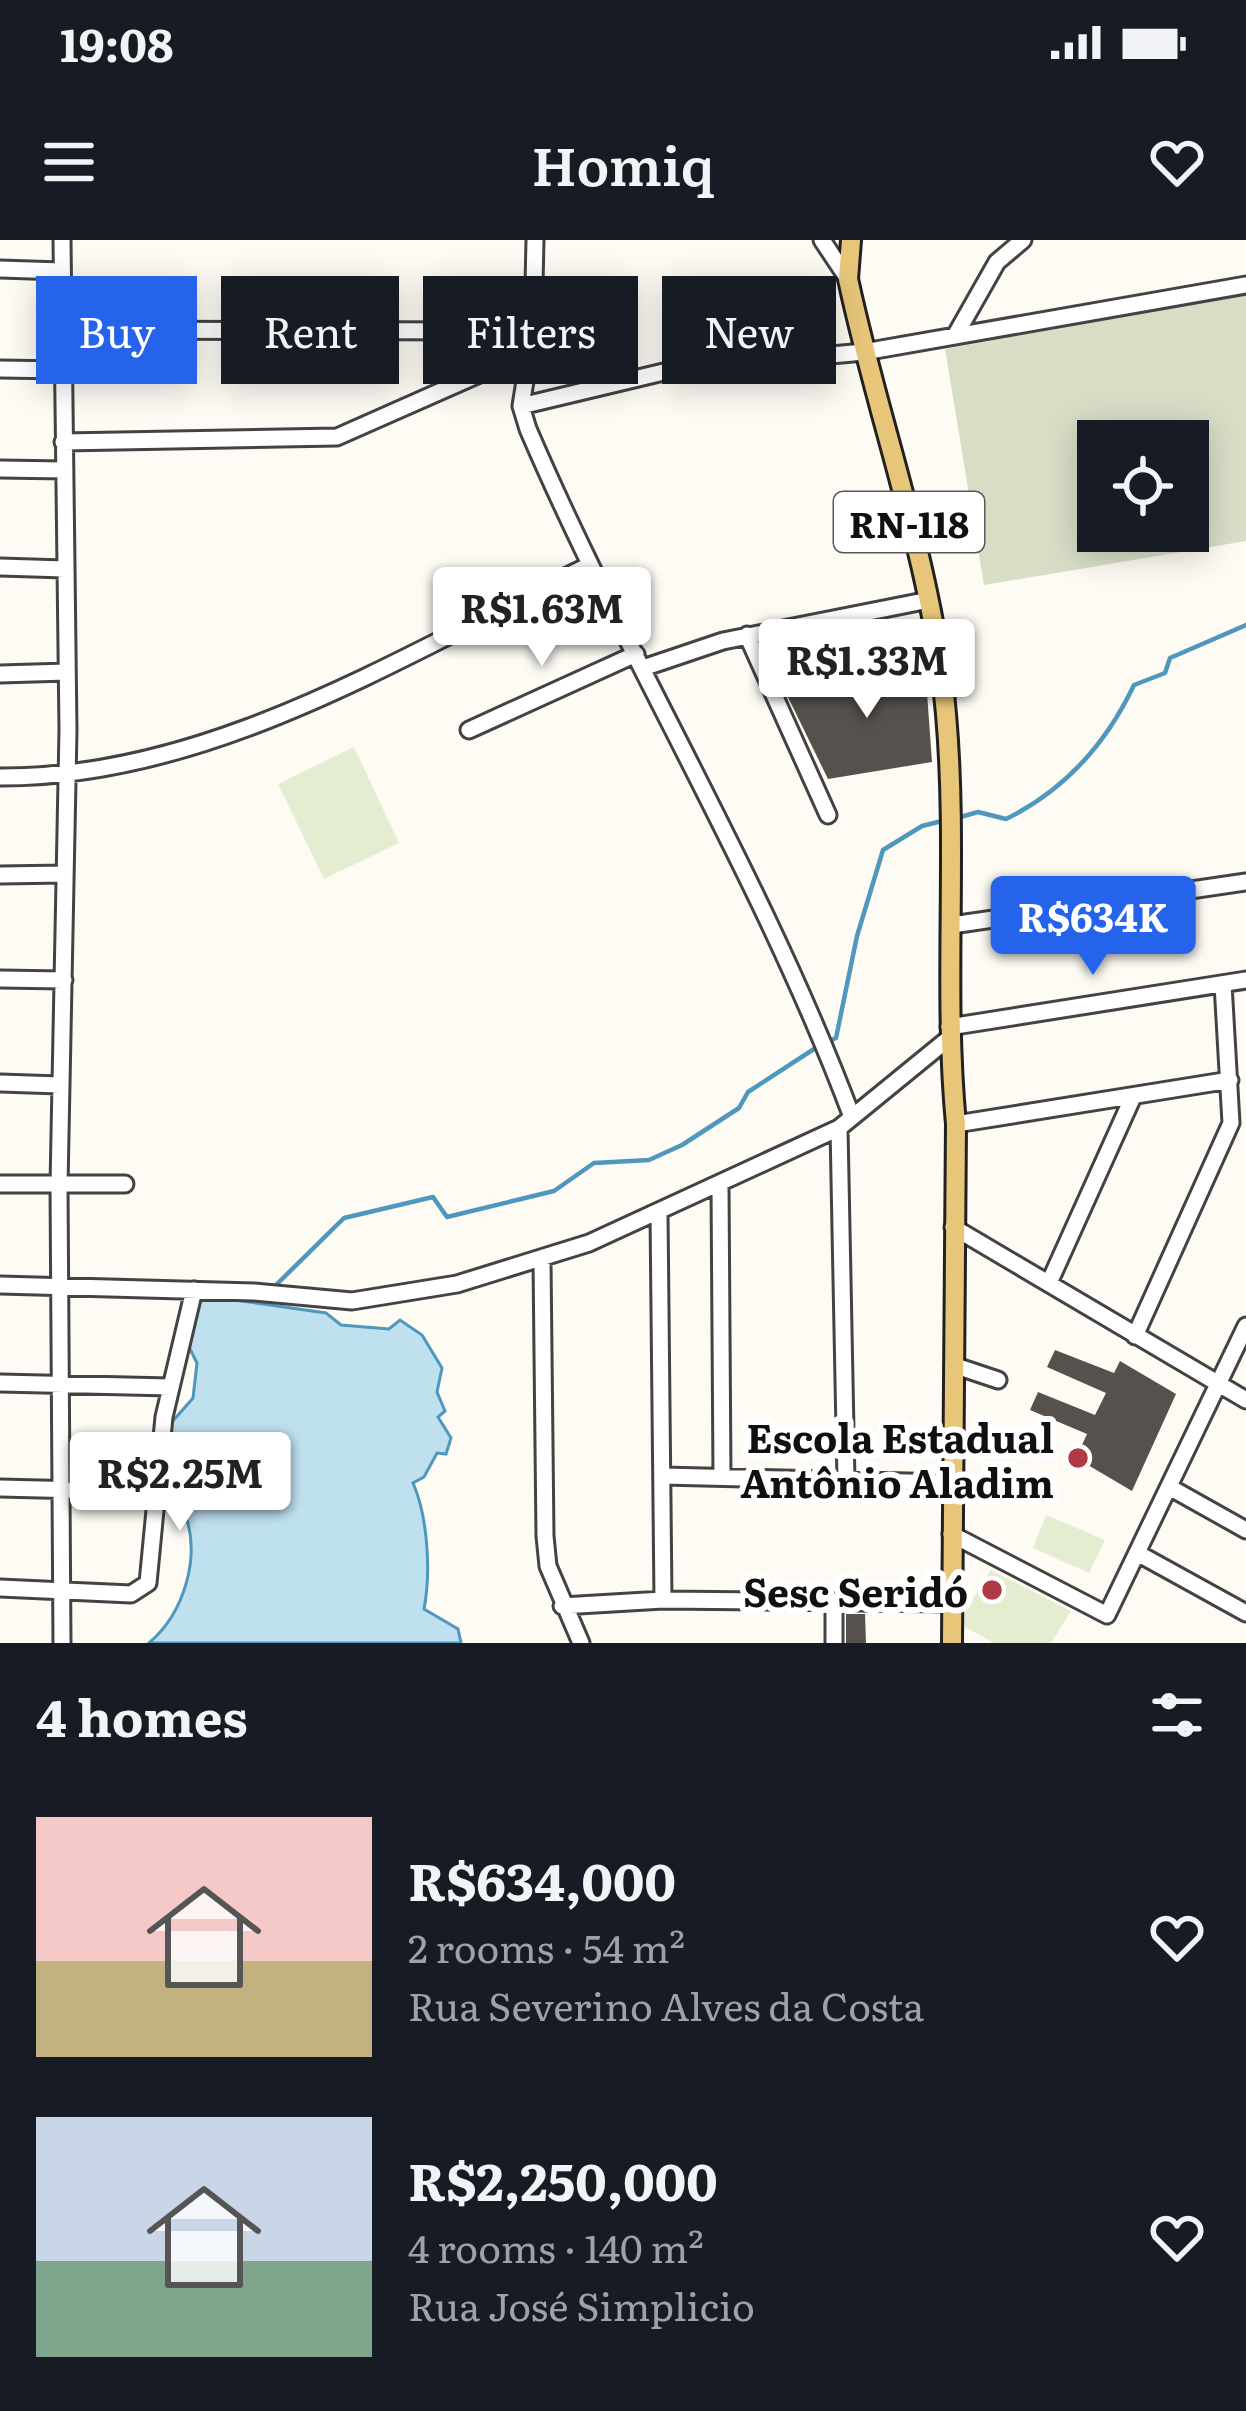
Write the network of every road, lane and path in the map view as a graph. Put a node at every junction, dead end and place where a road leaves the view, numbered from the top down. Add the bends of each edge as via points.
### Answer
1 (62, 240) edge
2 (535, 240) edge
3 (822, 240) edge
4 (851, 240) edge
5 (1023, 240) edge
6 (0, 268) edge
7 (61, 271) junction
8 (61, 276) edge
9 (534, 276) edge
10 (848, 279) junction
11 (1246, 285) edge
12 (197, 330) edge
13 (423, 331) edge
14 (955, 336) junction
15 (864, 352) junction
16 (0, 369) edge
17 (36, 370) edge
18 (63, 384) edge
19 (457, 384) edge
20 (523, 384) edge
21 (521, 406) junction
22 (63, 442) junction
23 (0, 469) edge
24 (65, 470) junction
25 (590, 565) junction
26 (0, 567) edge
27 (65, 569) junction
28 (929, 600) junction
29 (747, 635) junction
30 (639, 661) junction
31 (67, 672) junction
32 (0, 674) edge
33 (469, 730) dead end
34 (0, 776) edge
35 (67, 777) junction
36 (828, 814) dead end
37 (0, 874) edge
38 (65, 874) junction
39 (1246, 882) edge
40 (952, 925) junction
41 (0, 979) edge
42 (64, 980) junction
43 (1246, 980) edge
44 (1222, 984) junction
45 (949, 1033) junction
46 (1230, 1080) junction
47 (0, 1083) edge
48 (60, 1085) junction
49 (1132, 1099) junction
50 (846, 1123) junction
51 (956, 1124) junction
52 (0, 1184) edge
53 (125, 1184) dead end
54 (59, 1185) junction
55 (720, 1186) junction
56 (659, 1213) junction
57 (953, 1227) junction
58 (542, 1261) junction
59 (1049, 1283) junction
60 (0, 1285) edge
61 (62, 1286) junction
62 (194, 1290) junction
63 (1246, 1326) edge
64 (1135, 1336) junction
65 (953, 1365) junction
66 (998, 1380) dead end
67 (0, 1383) edge
68 (62, 1384) junction
69 (1218, 1384) junction
70 (170, 1387) junction
71 (1246, 1400) edge
72 (663, 1476) junction
73 (722, 1476) junction
74 (958, 1477) junction
75 (846, 1481) junction
76 (0, 1488) edge
77 (1172, 1488) junction
78 (60, 1490) junction
79 (160, 1492) junction
80 (1246, 1530) edge
81 (951, 1534) junction
82 (1139, 1554) junction
83 (0, 1588) edge
84 (61, 1589) junction
85 (663, 1600) junction
86 (834, 1601) junction
87 (952, 1603) junction
88 (562, 1606) junction
89 (1246, 1613) edge
90 (62, 1643) edge
91 (581, 1643) edge
92 (834, 1643) edge
93 (952, 1643) edge

1 - 7 street
2 - 9 street
3 - 10 street
4 - 10 main road, RN-118
5 - 14 street via 998,262
6 - 7 street
7 - 8 street
10 - 15 main road, RN-118
11 - 14 street
12 - 13 street
14 - 15 street
15 - 21 street via 676,369
15 - 28 main road, RN-118
16 - 17 street
18 - 22 street
19 - 22 street via 337,437
20 - 21 street
21 - 25 street
22 - 24 street
23 - 24 street
24 - 27 street
25 - 30 street
25 - 35 street via 213,743
26 - 27 street
27 - 31 street
28 - 29 street
28 - 40 main road, RN-118 via 946,716
29 - 30 street
29 - 36 street
30 - 33 street
30 - 50 street via 823,1036
31 - 32 street
31 - 35 street
34 - 35 street
35 - 38 street
37 - 38 street
38 - 42 street
39 - 40 street
40 - 45 main road, RN-118
41 - 42 street
42 - 48 street
43 - 44 street
44 - 45 street
44 - 46 street
45 - 50 street
45 - 51 main road, RN-118
46 - 49 street
46 - 64 street via 1231,1123
47 - 48 street
48 - 54 street
49 - 51 street
49 - 59 street
50 - 55 street
50 - 75 street
51 - 57 main road, RN-118
52 - 54 street
53 - 54 street
54 - 61 street
55 - 56 street
55 - 73 street
56 - 58 street
56 - 72 street
57 - 59 street
57 - 65 main road, RN-118
58 - 62 street via 381,1300
58 - 88 street via 542,1501 548,1566
59 - 64 street
60 - 61 street
61 - 62 street
61 - 68 street
62 - 70 street
63 - 69 street
64 - 69 street
65 - 66 street
65 - 74 main road, RN-118
67 - 68 street
68 - 70 street
68 - 78 street
69 - 71 street
69 - 77 street
70 - 79 street
72 - 73 street
72 - 85 street
73 - 75 street
74 - 75 street
74 - 81 main road, RN-118
76 - 78 street
77 - 80 street
77 - 82 street
78 - 79 street
78 - 84 street
79 - 84 street via 144,1589
81 - 82 street via 1102,1615
81 - 87 main road, RN-118
82 - 89 street
83 - 84 street
84 - 90 street
85 - 86 street
85 - 88 street
86 - 87 street
86 - 92 street
87 - 93 main road, RN-118
88 - 91 street

